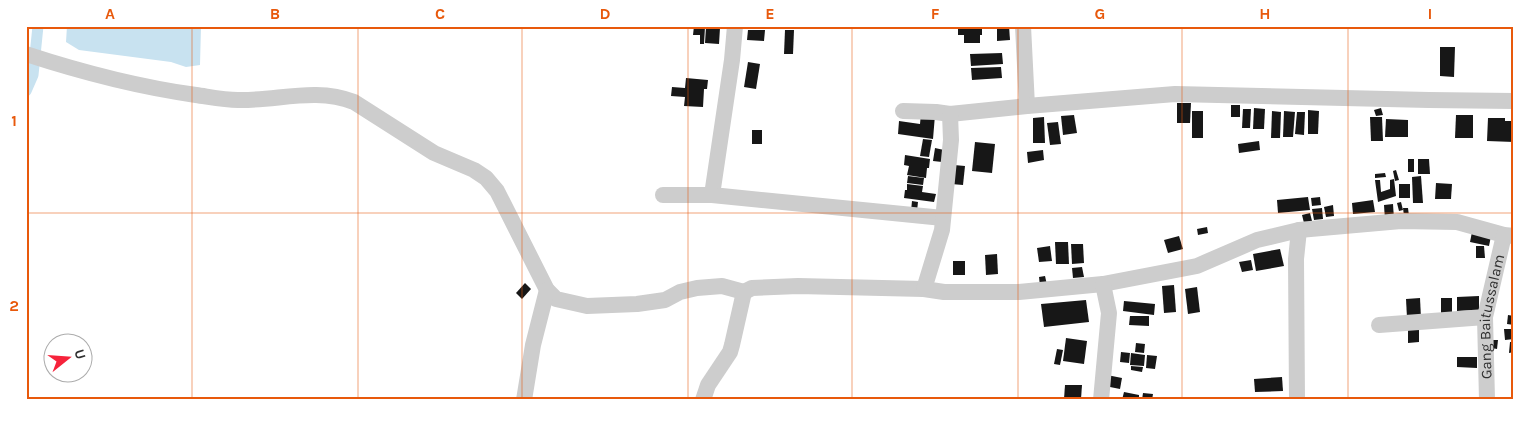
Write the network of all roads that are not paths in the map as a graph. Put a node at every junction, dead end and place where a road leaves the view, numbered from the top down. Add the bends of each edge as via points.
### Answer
1 (734, 26) edge
2 (1023, 26) edge
3 (26, 54) edge
4 (1514, 101) edge
5 (1027, 106) junction
6 (903, 111) dead end
7 (950, 114) junction
8 (663, 195) dead end
9 (712, 195) junction
10 (943, 218) junction
11 (1299, 230) junction
12 (1509, 235) edge
13 (1103, 284) junction
14 (924, 289) junction
15 (546, 290) junction
16 (744, 292) junction
17 (1485, 317) junction
18 (1379, 325) dead end
19 (524, 400) edge
20 (703, 400) edge
21 (1101, 400) edge
22 (1297, 400) edge
23 (1487, 400) edge

1 - 9 street
2 - 5 street
3 - 15 street via 181,93 237,100 318,95 354,102 434,153 486,178 497,191
4 - 5 street via 1175,94
5 - 7 street
6 - 7 street
7 - 10 street via 951,140
8 - 9 street
9 - 10 street
10 - 14 street
11 - 12 street via 1401,221 1457,222
11 - 13 street via 1257,240 1197,266
11 - 22 street via 1296,259
12 - 17 street, Gang Baitussalam
13 - 14 street via 1018,292
13 - 21 street via 1109,313
14 - 16 street via 798,286 752,288
15 - 16 street via 556,299 588,306 665,300 697,288 722,286
15 - 19 street
16 - 20 street via 730,352 708,385
17 - 18 street
17 - 23 street, Gang Baitussalam

